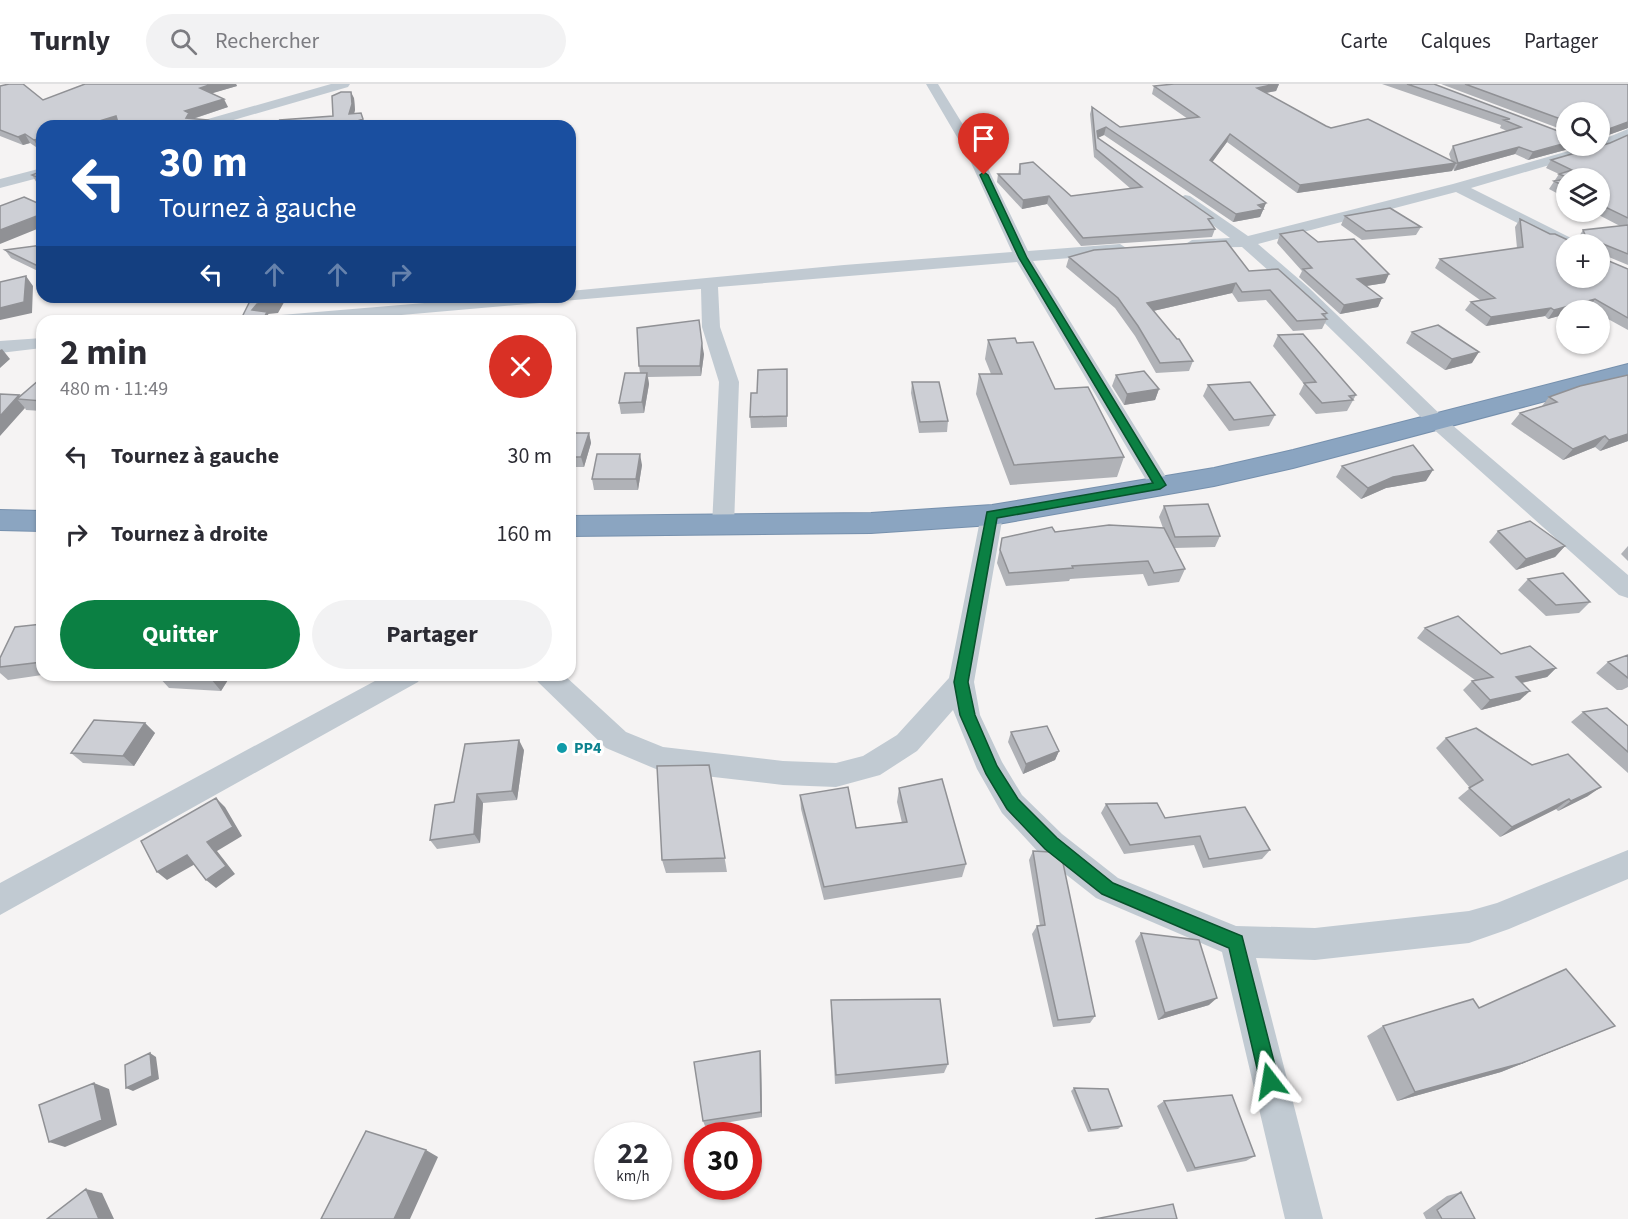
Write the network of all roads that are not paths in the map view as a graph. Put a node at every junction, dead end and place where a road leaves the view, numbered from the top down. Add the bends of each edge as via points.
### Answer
1 (344, 84) edge
2 (932, 84) edge
3 (252, 111) junction
4 (220, 120) edge
5 (271, 120) dead end
6 (1628, 133) edge
7 (1610, 141) edge
8 (1556, 155) edge
9 (36, 174) edge
10 (0, 184) edge
11 (1458, 187) junction
12 (1169, 188) edge
13 (1556, 236) edge
14 (1246, 242) junction
15 (1178, 245) edge
16 (1133, 248) edge
17 (1023, 258) junction
18 (709, 283) junction
19 (576, 295) edge
20 (486, 303) edge
21 (342, 315) edge
22 (36, 344) edge
23 (0, 347) edge
24 (1628, 370) edge
25 (1437, 422) junction
26 (1160, 485) junction
27 (992, 515) junction
28 (0, 520) edge
29 (36, 521) edge
30 (576, 526) edge
31 (723, 526) junction
32 (1628, 589) edge
33 (398, 681) edge
34 (553, 681) edge
35 (961, 682) junction
36 (1628, 864) edge
37 (0, 900) edge
38 (1236, 942) junction
39 (1304, 1219) edge

1 - 3 street
2 - 17 street via 974,154
3 - 4 street
3 - 5 street
6 - 7 street
8 - 11 street
9 - 10 street
11 - 13 street
11 - 14 street
12 - 14 street
14 - 15 street
14 - 25 street via 1354,339
16 - 17 street
17 - 18 street
17 - 26 street
18 - 19 street
18 - 31 street via 711,327 729,382
20 - 21 street
22 - 23 street
24 - 25 highway
25 - 26 highway via 1214,477
25 - 32 street
26 - 27 highway
27 - 31 highway via 871,523
27 - 35 street
28 - 29 highway
30 - 31 highway
33 - 37 street
34 - 35 street via 616,740 661,759 836,775 870,766 907,742
35 - 38 street via 967,715 991,769 1012,804 1051,844 1107,888
36 - 38 street via 1468,927 1315,944
38 - 39 street

